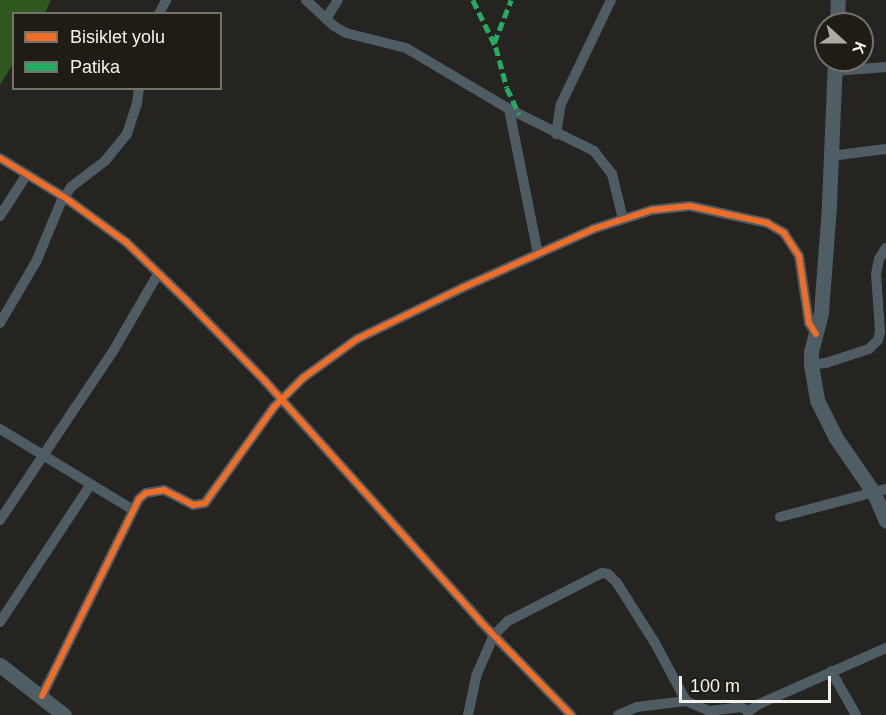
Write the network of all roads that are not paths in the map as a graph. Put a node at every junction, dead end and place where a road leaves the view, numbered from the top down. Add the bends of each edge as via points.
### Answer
1 (306, 0) edge
2 (338, 0) edge
3 (610, 0) edge
4 (326, 19) junction
5 (835, 72) edge
6 (139, 90) edge
7 (509, 109) junction
8 (556, 134) junction
9 (886, 149) edge
10 (831, 156) junction
11 (0, 158) edge
12 (27, 174) junction
13 (64, 197) junction
14 (0, 216) edge
15 (623, 219) junction
16 (886, 248) edge
17 (538, 254) junction
18 (158, 273) junction
19 (0, 323) edge
20 (816, 334) junction
21 (811, 365) junction
22 (281, 400) junction
23 (0, 429) edge
24 (43, 455) junction
25 (91, 484) junction
26 (880, 491) edge
27 (133, 510) junction
28 (780, 517) dead end
29 (0, 520) edge
30 (886, 521) edge
31 (0, 622) edge
32 (494, 635) junction
33 (886, 648) edge
34 (0, 665) edge
35 (831, 670) junction
36 (42, 696) junction
37 (686, 701) junction
38 (749, 713) edge
39 (64, 715) edge
40 (468, 715) edge
41 (572, 715) edge
42 (618, 715) edge
43 (856, 715) edge

1 - 4 street
2 - 4 street
3 - 8 street via 561,105
4 - 7 street via 346,33 412,51
5 - 10 street
6 - 13 street via 133,121 118,148
7 - 8 street
7 - 17 street
8 - 15 street via 594,151 609,166
9 - 10 street
10 - 20 street via 821,313
11 - 12 street
12 - 13 street
12 - 14 street
13 - 18 street via 126,242
13 - 19 street via 36,262
15 - 17 street
15 - 20 street via 652,210 690,206 776,228 794,245 799,256 807,316
16 - 21 street via 876,274 878,340 869,349
17 - 22 street via 357,339 303,378
18 - 22 street
18 - 24 street via 112,353
20 - 21 street
21 - 26 street via 817,400 831,429
22 - 27 street via 205,503 193,505 164,490 156,490 146,493
22 - 32 street
23 - 24 street
24 - 25 street
24 - 29 street
25 - 27 street
25 - 31 street
26 - 28 street
26 - 30 street
27 - 36 street
32 - 37 street via 508,621 602,573 608,574 655,643
32 - 40 street via 476,676
32 - 41 street
33 - 35 street
34 - 36 street
35 - 38 street
35 - 43 street
36 - 39 street
37 - 38 street via 710,711 740,707
37 - 42 street via 637,707

